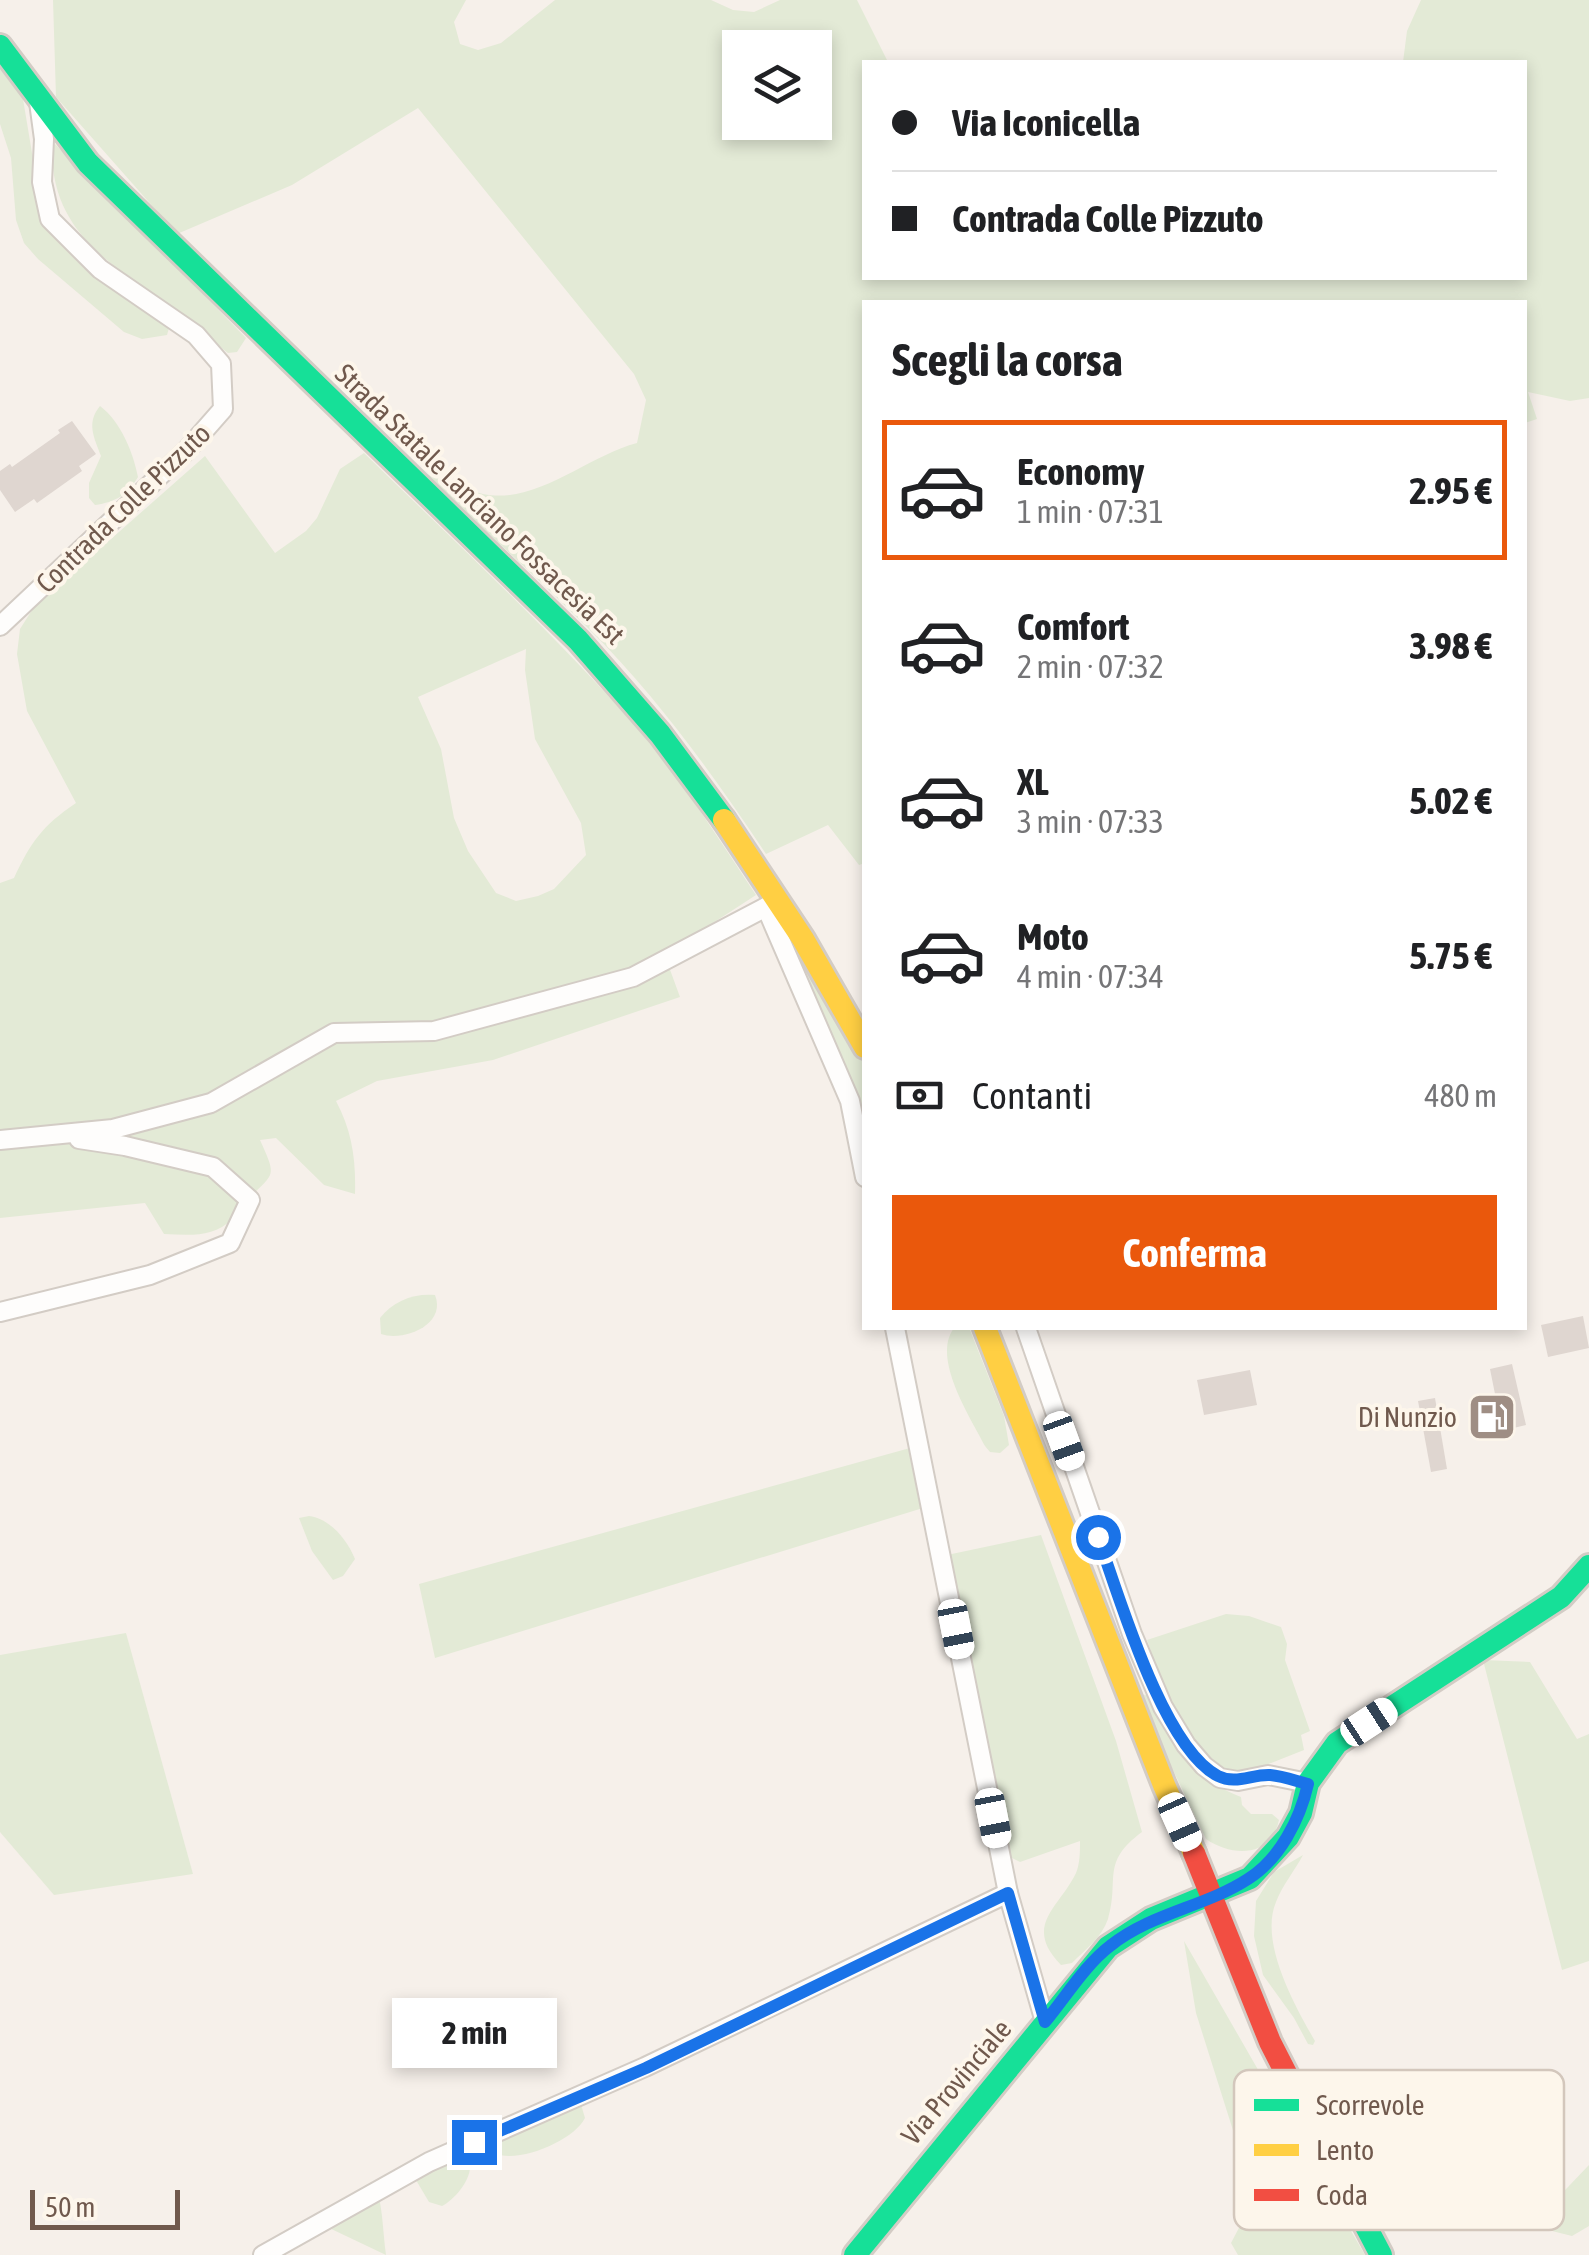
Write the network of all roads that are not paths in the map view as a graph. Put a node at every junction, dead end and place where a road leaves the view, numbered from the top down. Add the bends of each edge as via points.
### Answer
1 (0, 46) edge
2 (39, 102) junction
3 (0, 626) edge
4 (773, 904) junction
5 (862, 1042) edge
6 (50, 1135) junction
7 (0, 1140) edge
8 (862, 1161) edge
9 (0, 1312) edge
10 (895, 1330) edge
11 (985, 1330) edge
12 (1027, 1330) edge
13 (1589, 1566) edge
14 (1308, 1784) junction
15 (1008, 1893) junction
16 (1213, 1894) junction
17 (1045, 2022) junction
18 (1285, 2070) edge
19 (1368, 2230) edge
20 (263, 2255) edge
21 (855, 2255) edge
22 (1381, 2255) edge

1 - 2 main road, Strada Statale Lanciano Fossacesia Est
2 - 3 street, Contrada Colle Pizzuto via 50,220 100,269 196,334 221,364 223,409
2 - 4 main road, Strada Statale Lanciano Fossacesia Est via 88,162 578,640 668,741 723,817
4 - 5 main road, Strada Statale Lanciano Fossacesia Est
4 - 6 street via 632,977 434,1031 334,1033 211,1103 113,1129
4 - 8 street via 850,1101
6 - 7 street
6 - 9 street via 213,1167 250,1200 230,1243 150,1275
10 - 15 street
11 - 16 main road
12 - 14 street via 1132,1634 1186,1745 1220,1778 1268,1775
13 - 14 main road, Via Provinciale via 1560,1597 1337,1744
14 - 16 main road, Via Provinciale via 1288,1837 1250,1878
15 - 17 street
15 - 20 street via 646,2068 429,2162
16 - 17 main road, Via Provinciale via 1151,1919 1108,1947
16 - 18 main road
17 - 21 main road, Via Provinciale
19 - 22 main road

